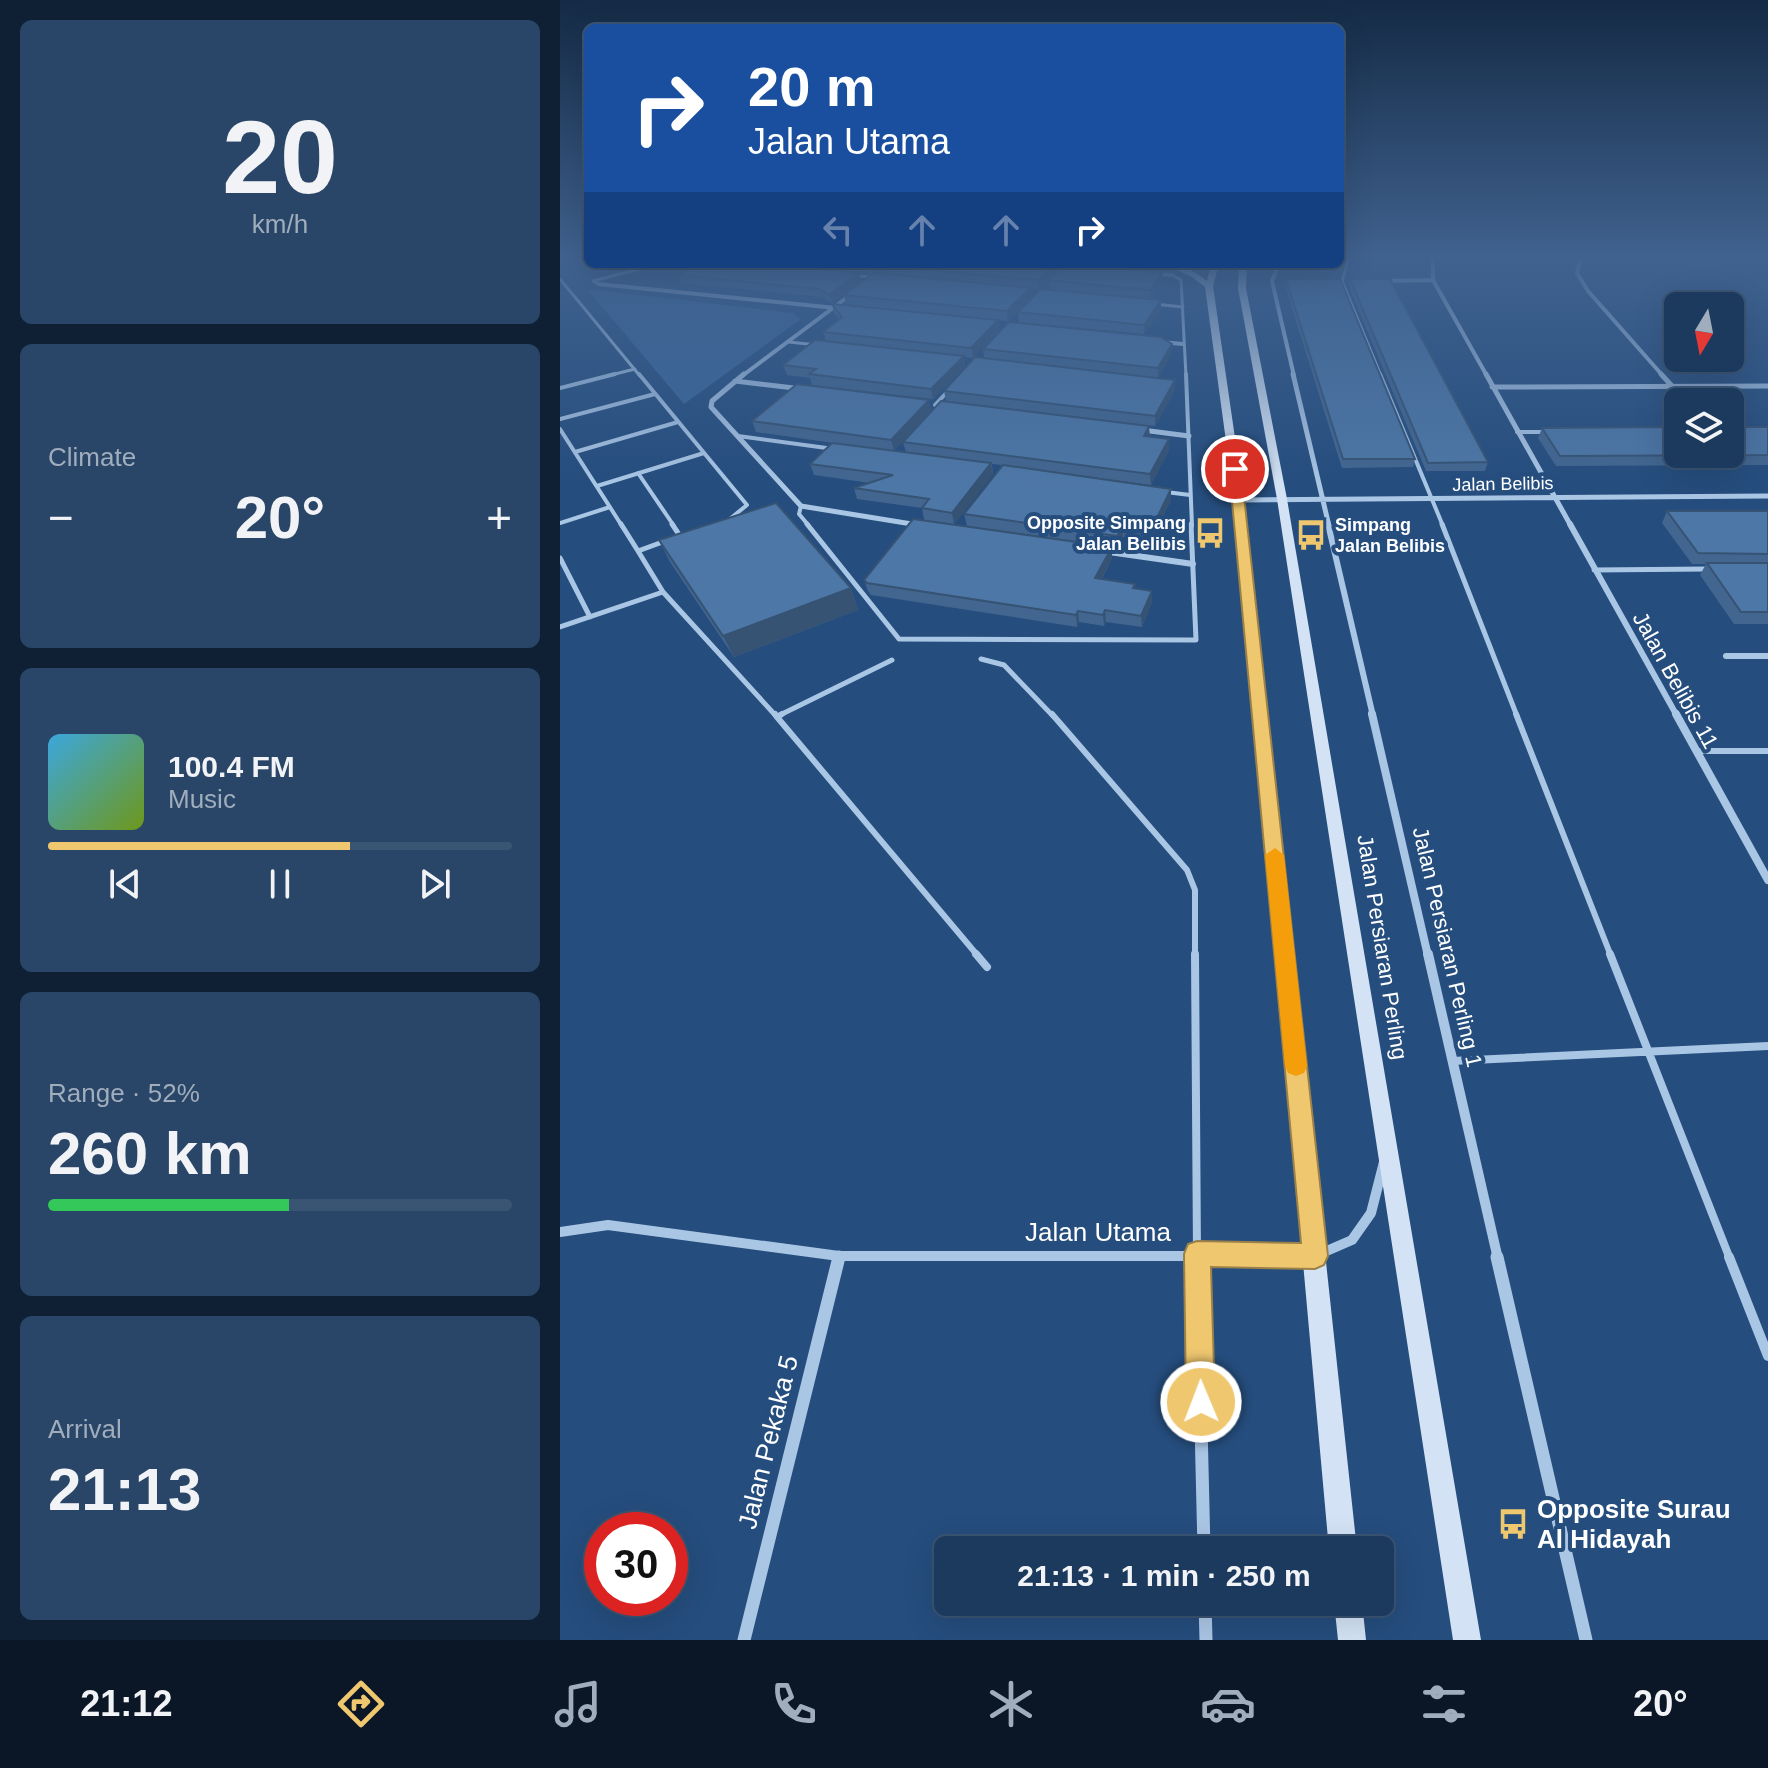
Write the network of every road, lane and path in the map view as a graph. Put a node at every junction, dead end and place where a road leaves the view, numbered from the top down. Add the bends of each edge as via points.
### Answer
1 (605, 333) edge
2 (802, 333) edge
3 (1183, 333) edge
4 (1216, 333) edge
5 (1250, 333) edge
6 (1284, 333) edge
7 (1363, 333) edge
8 (1462, 333) edge
9 (1625, 333) edge
10 (1152, 341) edge
11 (789, 342) junction
12 (1183, 344) junction
13 (820, 346) edge
14 (635, 369) junction
15 (735, 381) junction
16 (955, 384) edge
17 (1672, 386) junction
18 (1768, 386) edge
19 (1492, 387) junction
20 (560, 388) edge
21 (812, 390) edge
22 (655, 394) junction
23 (919, 403) edge
24 (938, 406) junction
25 (933, 416) edge
26 (560, 419) edge
27 (678, 422) junction
28 (1127, 428) edge
29 (560, 429) edge
30 (1517, 432) junction
31 (1561, 432) edge
32 (738, 436) junction
33 (1189, 436) junction
34 (848, 451) edge
35 (575, 452) junction
36 (704, 453) junction
37 (638, 473) junction
38 (597, 486) junction
39 (1159, 491) edge
40 (1190, 495) junction
41 (1768, 496) edge
42 (1553, 497) junction
43 (1321, 498) junction
44 (1282, 499) junction
45 (1432, 499) junction
46 (1239, 500) junction
47 (801, 506) junction
48 (610, 507) junction
49 (720, 522) edge
50 (560, 523) edge
51 (928, 526) edge
52 (693, 532) edge
53 (680, 536) junction
54 (638, 551) junction
55 (1098, 551) edge
56 (560, 558) edge
57 (1193, 564) junction
58 (1720, 569) edge
59 (1594, 570) junction
60 (663, 592) junction
61 (590, 617) junction
62 (560, 627) edge
63 (1726, 656) dead end
64 (1768, 656) edge
65 (981, 659) dead end
66 (892, 660) dead end
67 (777, 717) junction
68 (1695, 751) junction
69 (1768, 751) edge
70 (1768, 880) edge
71 (987, 967) dead end
72 (1768, 1046) edge
73 (1648, 1049) junction
74 (1452, 1061) junction
75 (1387, 1149) junction
76 (560, 1232) edge
77 (1197, 1254) junction
78 (839, 1256) junction
79 (1315, 1256) junction
80 (1768, 1356) edge
81 (1204, 1536) edge
82 (1342, 1536) edge
83 (1205, 1616) edge
84 (1349, 1616) edge
85 (744, 1640) edge
86 (1206, 1640) edge
87 (1352, 1640) edge
88 (1467, 1640) edge
89 (1586, 1640) edge

1 - 14 lane
2 - 11 street
3 - 12 lane
4 - 46 main road
5 - 44 main road, Jalan Persiaran Perling
6 - 43 street, Jalan Persiaran Perling 1
7 - 45 lane
8 - 19 street, Jalan Belibis 11
9 - 17 street
10 - 12 street
11 - 13 lane
11 - 15 street
12 - 33 lane
14 - 20 lane
14 - 22 lane
15 - 21 street
15 - 32 street via 711,407
16 - 24 lane
17 - 18 street
17 - 19 street
19 - 30 street, Jalan Belibis 11
22 - 26 lane
22 - 27 lane
23 - 24 street
24 - 25 lane
27 - 35 lane
27 - 36 lane
28 - 33 street
29 - 35 lane
30 - 31 lane
30 - 42 street, Jalan Belibis 11
32 - 34 lane
32 - 47 street
33 - 40 lane
35 - 38 lane
36 - 37 lane
36 - 49 lane via 747,505 734,518
37 - 38 lane
37 - 53 lane
38 - 48 lane
39 - 40 lane
40 - 57 lane
41 - 42 street, Jalan Belibis
42 - 45 street, Jalan Belibis
42 - 59 street, Jalan Belibis 11
43 - 44 street, Jalan Belibis
43 - 45 street, Jalan Belibis
43 - 74 street, Jalan Persiaran Perling 1
44 - 46 street, Jalan Belibis
44 - 75 main road, Jalan Persiaran Perling
45 - 73 lane
46 - 79 main road
47 - 51 street
47 - 57 lane via 799,514 899,639 1196,640
48 - 50 lane
48 - 54 lane
52 - 53 lane
53 - 54 lane
54 - 60 lane
55 - 57 street
56 - 61 lane
58 - 59 lane
59 - 68 street, Jalan Belibis 11
60 - 61 lane
60 - 67 lane
61 - 62 lane
63 - 64 street
65 - 77 lane via 1004,665 1019,677 1187,870 1195,890
66 - 67 lane
67 - 71 lane
68 - 69 lane
68 - 70 street, Jalan Belibis 11
72 - 73 lane
73 - 74 lane
73 - 80 lane
74 - 89 street, Jalan Persiaran Perling 1
75 - 79 street, Jalan Utama via 1371,1213 1352,1240
75 - 88 main road, Jalan Persiaran Perling
76 - 78 street, Jalan Utama via 608,1225
77 - 78 street, Jalan Utama
77 - 79 street, Jalan Utama
77 - 81 street
78 - 85 street, Jalan Pekaka 5
79 - 82 main road
83 - 86 street
84 - 87 main road

